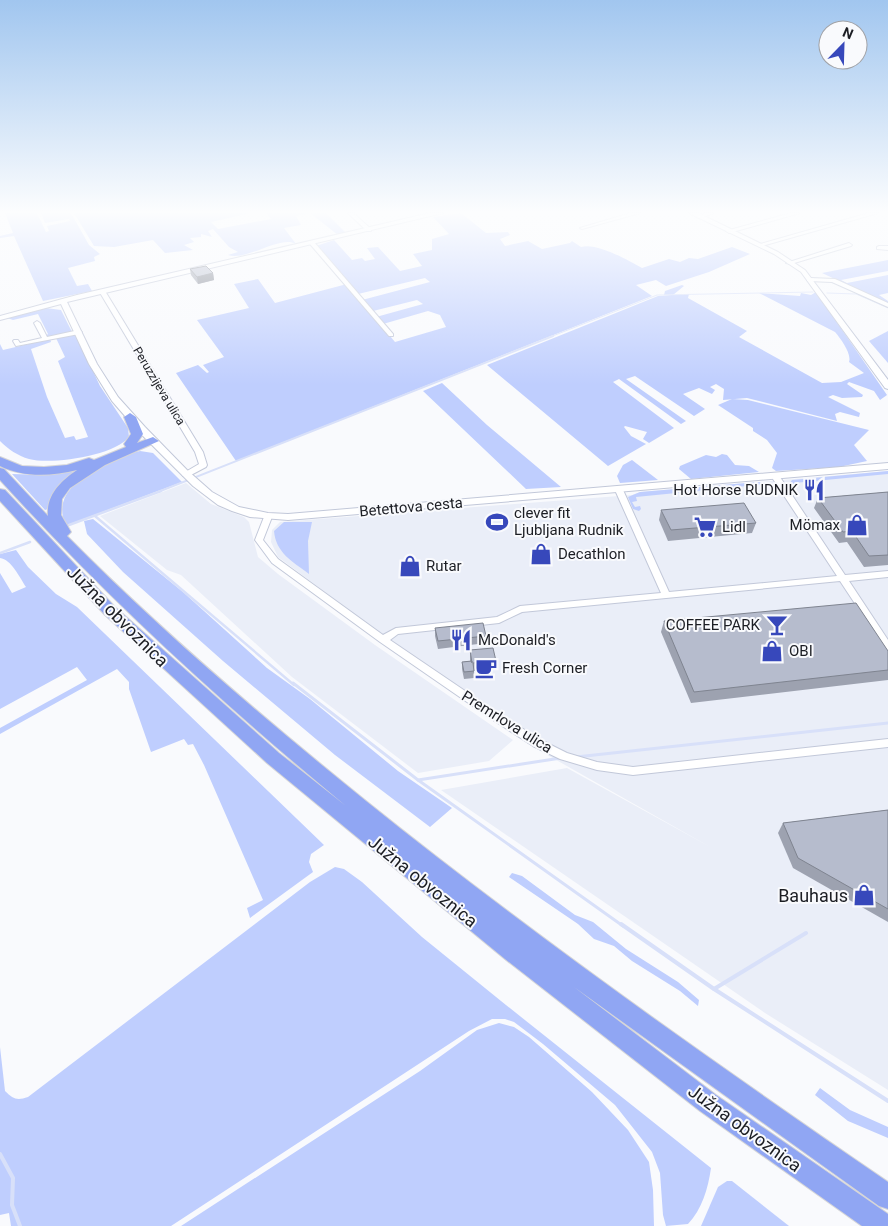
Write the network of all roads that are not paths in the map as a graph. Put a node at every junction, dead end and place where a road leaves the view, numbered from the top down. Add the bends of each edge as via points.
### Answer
1 (193, 270) edge
2 (335, 270) edge
3 (798, 270) edge
4 (810, 280) junction
5 (102, 291) junction
6 (63, 301) junction
7 (888, 305) edge
8 (0, 318) edge
9 (37, 323) dead end
10 (79, 332) junction
11 (391, 335) dead end
12 (45, 339) junction
13 (16, 341) dead end
14 (888, 386) edge
15 (130, 417) junction
16 (152, 440) junction
17 (130, 444) junction
18 (888, 460) edge
19 (0, 461) edge
20 (0, 472) edge
21 (775, 476) junction
22 (189, 477) junction
23 (619, 490) junction
24 (0, 493) edge
25 (268, 517) junction
26 (888, 574) edge
27 (842, 578) junction
28 (666, 596) junction
29 (144, 620) junction
30 (383, 640) junction
31 (888, 648) edge
32 (888, 743) edge
33 (580, 762) joint
34 (888, 1198) edge
35 (884, 1226) edge

1 - 5 main road
2 - 11 street
3 - 4 main road
4 - 7 street via 833,280
4 - 14 main road
5 - 6 main road
5 - 22 street, Peruzzijeva ulica via 199,452 203,465
6 - 8 main road
6 - 10 main road, Betettova cesta
9 - 12 street
10 - 12 street
10 - 15 main road, Betettova cesta via 108,388
12 - 13 street via 18,345
15 - 16 main road, Betettova cesta
15 - 17 highway via 137,434
16 - 17 highway via 142,439
16 - 22 main road, Betettova cesta
16 - 29 highway via 76,476 62,490 54,509 61,528 130,598
17 - 19 highway via 87,463 60,470 22,470
18 - 21 main road, Betettova cesta via 863,468
20 - 29 highway, Južna obvoznica
21 - 23 main road, Betettova cesta
21 - 27 street
22 - 25 main road, Betettova cesta via 223,505
23 - 25 main road, Betettova cesta
23 - 28 street
24 - 35 highway, Južna obvoznica via 110,611 273,758 505,946 692,1091
25 - 30 street, Premrlova ulica via 260,540 275,561
26 - 27 street
27 - 28 street
27 - 31 street
28 - 30 street via 520,609 498,620 396,631
29 - 34 highway, Južna obvoznica via 294,752 525,938 728,1087
30 - 33 street, Premrlova ulica via 496,718 551,750
32 - 33 street, Premrlova ulica via 633,771

